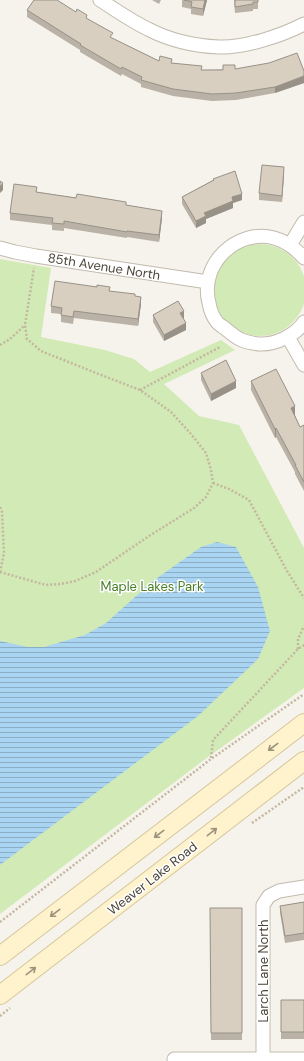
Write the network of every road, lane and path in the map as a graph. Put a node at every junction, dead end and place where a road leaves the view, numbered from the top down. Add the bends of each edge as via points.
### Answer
1 (100, 0) edge
2 (304, 24) edge
3 (304, 222) edge
4 (290, 245) junction
5 (0, 248) edge
6 (36, 256) junction
7 (304, 258) edge
8 (208, 282) junction
9 (304, 322) edge
10 (25, 324) junction
11 (288, 337) junction
12 (0, 346) edge
13 (220, 347) dead end
14 (304, 364) edge
15 (140, 390) junction
16 (213, 483) junction
17 (0, 507) edge
18 (0, 572) edge
19 (304, 598) edge
20 (304, 626) edge
21 (304, 645) edge
22 (298, 649) junction
23 (304, 694) edge
24 (304, 723) edge
25 (211, 759) junction
26 (304, 761) edge
27 (304, 887) edge
28 (0, 922) edge
29 (0, 956) edge
30 (0, 995) edge
31 (263, 1059) junction
32 (304, 1059) edge
33 (174, 1060) dead end

1 - 2 street via 148,29 191,44 219,47 245,45
3 - 4 street
4 - 7 street
4 - 8 street via 274,238 256,236 239,241 220,255 213,265
5 - 6 street, 85th Avenue North
6 - 8 street, 85th Avenue North
6 - 10 path
8 - 11 street via 210,310 217,322 238,339 263,344
9 - 11 street
10 - 12 path
10 - 15 path via 27,339 41,351
11 - 14 street
13 - 15 path
15 - 16 path via 171,412 206,453
16 - 18 path via 206,497 194,508 96,572 75,581 46,585
16 - 19 path via 250,500
17 - 18 path via 4,547
20 - 22 path via 298,638
21 - 22 path
22 - 25 path via 213,740
23 - 25 path
24 -> 29 main road
25 - 28 path
30 -> 26 main road, Weaver Lake Road
27 - 31 street, Larch Lane North via 279,891 269,896 263,905
31 - 32 street
31 - 33 street

